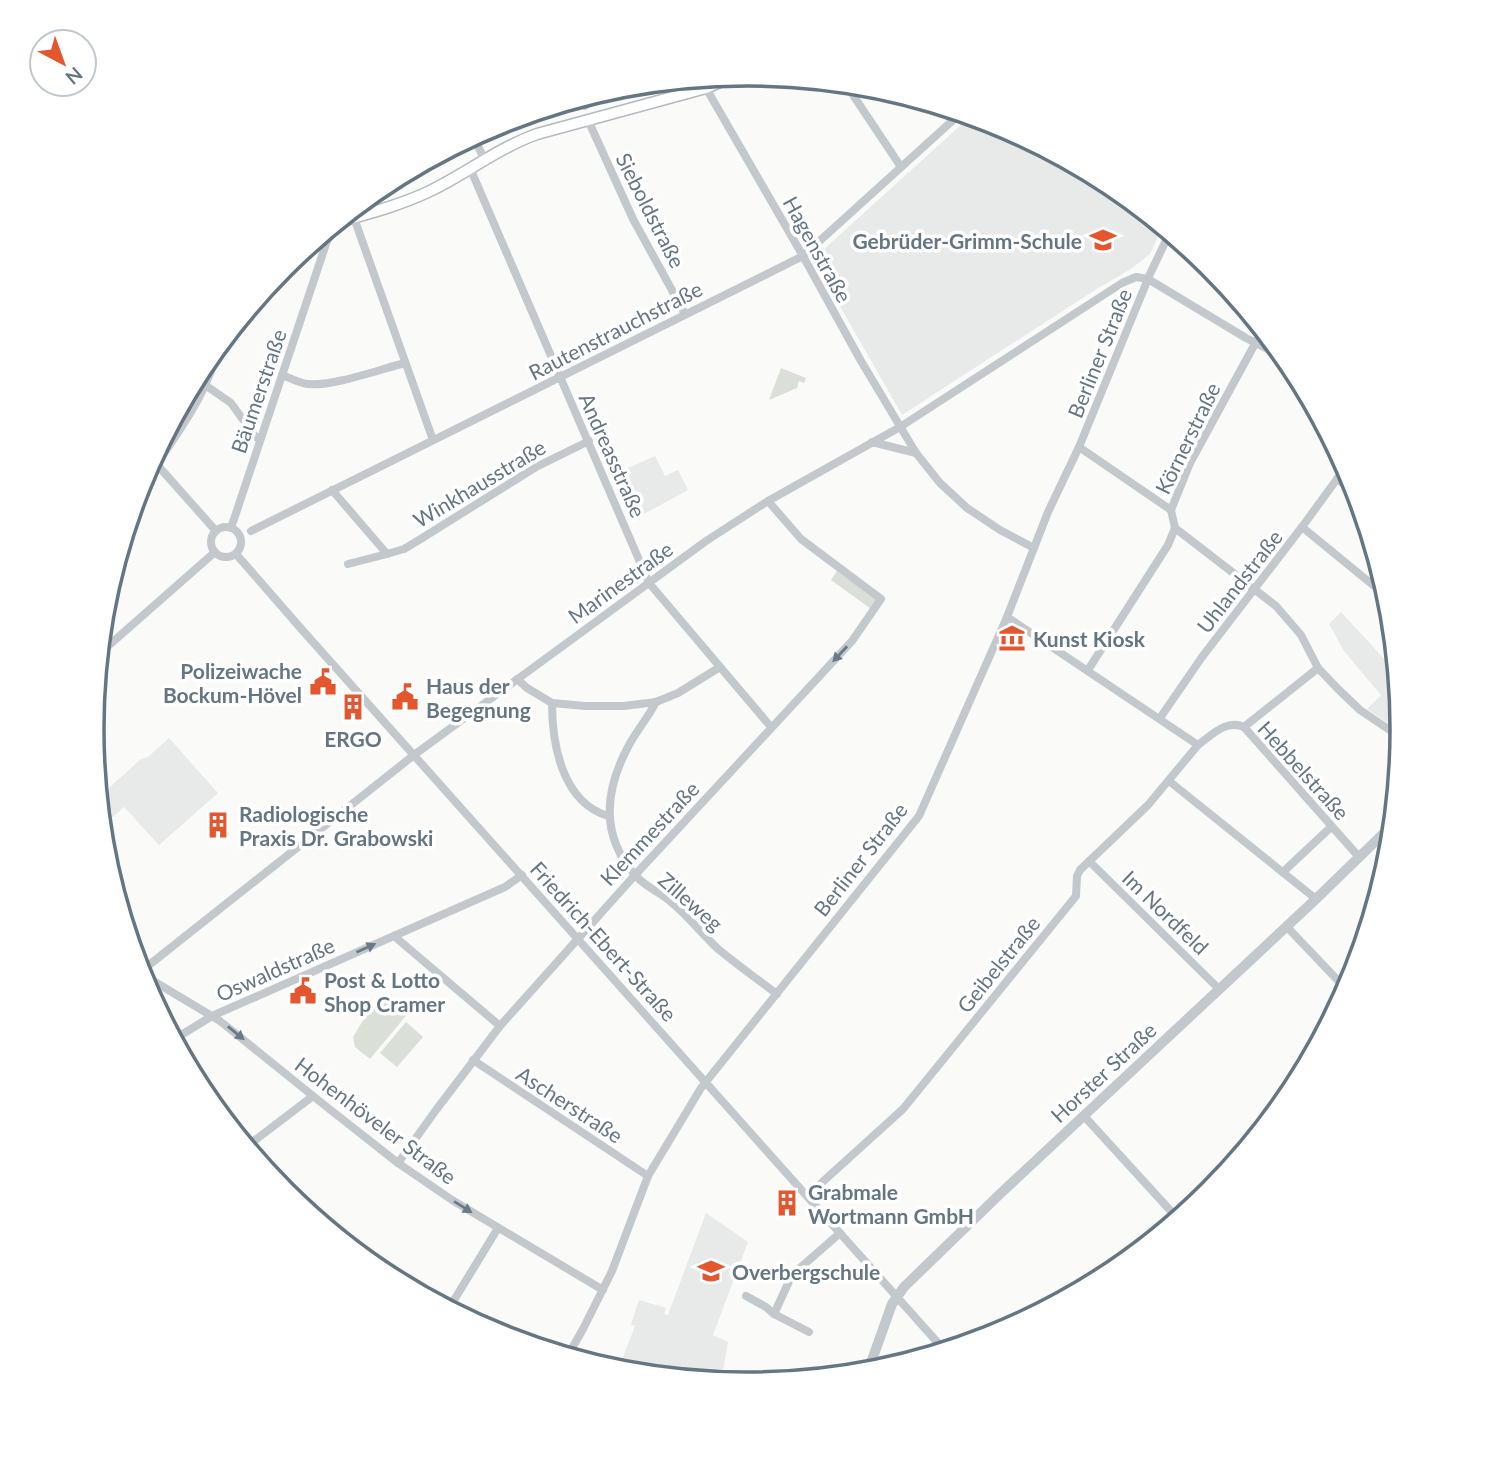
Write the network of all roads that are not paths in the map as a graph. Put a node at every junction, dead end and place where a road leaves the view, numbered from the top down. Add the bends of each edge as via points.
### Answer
1 (706, 88) joint
2 (853, 95) edge
3 (588, 120) junction
4 (953, 120) edge
5 (478, 145) edge
6 (484, 159) junction
7 (901, 167) junction
8 (470, 168) junction
9 (360, 216) edge
10 (355, 220) edge
11 (1166, 241) edge
12 (326, 243) edge
13 (803, 256) junction
14 (1149, 279) junction
15 (685, 314) junction
16 (1258, 338) edge
17 (1255, 342) junction
18 (1265, 347) edge
19 (405, 363) junction
20 (211, 374) edge
21 (282, 376) junction
22 (560, 377) junction
23 (207, 385) junction
24 (900, 427) junction
25 (178, 430) edge
26 (260, 440) junction
27 (433, 440) junction
28 (589, 441) junction
29 (873, 442) junction
30 (1079, 447) junction
31 (916, 453) junction
32 (160, 468) edge
33 (1339, 476) edge
34 (1337, 479) junction
35 (1342, 482) edge
36 (332, 490) junction
37 (768, 501) junction
38 (1171, 510) junction
39 (1302, 527) junction
40 (231, 528) junction
41 (1175, 528) junction
42 (216, 531) junction
43 (251, 531) dead end
44 (1034, 548) junction
45 (215, 552) junction
46 (236, 554) junction
47 (387, 554) junction
48 (348, 564) dead end
49 (649, 583) junction
50 (1375, 587) edge
51 (1255, 589) junction
52 (1007, 617) junction
53 (110, 642) edge
54 (720, 667) junction
55 (1318, 668) junction
56 (1088, 670) junction
57 (517, 679) junction
58 (656, 702) junction
59 (552, 703) junction
60 (1160, 718) junction
61 (771, 727) junction
62 (1244, 727) junction
63 (1391, 731) edge
64 (1198, 745) junction
65 (414, 755) junction
66 (1169, 781) junction
67 (608, 816) junction
68 (1331, 827) junction
69 (1383, 834) edge
70 (1359, 857) junction
71 (1089, 861) junction
72 (1283, 872) junction
73 (635, 874) junction
74 (522, 875) junction
75 (1316, 899) junction
76 (1286, 926) junction
77 (394, 936) junction
78 (577, 937) junction
79 (148, 963) edge
80 (1339, 982) edge
81 (156, 983) edge
82 (1219, 989) junction
83 (777, 994) junction
84 (212, 1016) junction
85 (500, 1026) junction
86 (181, 1035) edge
87 (473, 1060) junction
88 (705, 1082) junction
89 (313, 1097) junction
90 (1084, 1115) junction
91 (254, 1141) edge
92 (398, 1163) junction
93 (648, 1176) junction
94 (807, 1196) junction
95 (1172, 1213) edge
96 (498, 1228) junction
97 (840, 1233) junction
98 (603, 1290) junction
99 (746, 1296) dead end
100 (897, 1296) junction
101 (453, 1302) edge
102 (775, 1314) junction
103 (809, 1332) dead end
104 (939, 1344) edge
105 (572, 1348) edge
106 (871, 1361) edge

1 - 3 main road
1 - 13 street, Hagenstraße
2 - 7 street
3 - 6 main road via 529,137
3 - 15 street, Sieboldstraße via 633,219
4 - 7 street, Rautenstrauchstraße
5 - 6 street
6 - 8 main road
7 - 13 street, Rautenstrauchstraße
8 - 9 main road via 423,194
8 - 22 street, Andreasstraße
10 - 19 street
11 - 14 street, Berliner Straße
12 - 21 street, Bäumerstraße
13 - 15 street, Rautenstrauchstraße
13 - 24 street, Hagenstraße
14 - 17 street
14 - 24 street, Marinestraße via 1136,277 1122,283
14 - 30 street, Berliner Straße
15 - 22 street, Rautenstrauchstraße
16 - 17 street, Körnerstraße
17 - 18 street
17 - 38 street, Körnerstraße via 1190,463
19 - 21 street via 318,384
19 - 27 street
20 - 23 street
21 - 26 street, Bäumerstraße
22 - 27 street, Rautenstrauchstraße
22 - 28 street, Andreasstraße
23 - 25 street
23 - 26 street via 231,403
24 - 29 street, Marinestraße
24 - 31 street
26 - 40 street, Bäumerstraße
27 - 36 street, Rautenstrauchstraße
28 - 47 street, Winkhausstraße via 536,467 404,549
28 - 49 street, Andreasstraße
29 - 31 street
29 - 37 street, Marinestraße
30 - 38 street
30 - 44 street, Berliner Straße
31 - 44 street via 967,508
32 - 42 street
33 - 34 street, Uhlandstraße
34 - 35 street
34 - 39 street, Uhlandstraße
36 - 43 street, Rautenstrauchstraße
36 - 47 street
37 - 49 street, Marinestraße
37 -> 61 street, Klemmestraße via 802,539 881,599 852,641
38 - 41 street, Körnerstraße
39 - 50 street
39 - 51 street, Uhlandstraße
40 - 42 street
40 - 46 street via 241,541
41 - 51 street
41 - 56 street, Körnerstraße
42 - 45 street via 211,543
44 - 52 street, Berliner Straße
45 - 46 street via 225,557
45 - 53 street
46 - 65 street, Friedrich-Ebert-Straße
47 - 48 street, Winkhausstraße
49 - 54 street, Andreasstraße
49 - 57 street, Marinestraße
51 - 55 street via 1291,621
51 - 60 street, Uhlandstraße
52 - 56 street
52 - 83 street, Berliner Straße via 919,816
54 - 58 street
54 - 61 street, Andreasstraße
55 - 62 street
55 - 63 street via 1360,710
56 - 60 street
57 - 59 street
57 - 65 street, Marinestraße
58 - 59 street via 624,706
58 - 67 street, Zilleweg via 626,750
59 - 67 street via 556,749 564,772 579,797
60 - 64 street
61 - 73 street, Klemmestraße
62 - 64 street, Hebbelstraße via 1225,726
62 - 68 street, Hebbelstraße
64 - 66 street, Geibelstraße
65 - 74 street, Friedrich-Ebert-Straße
65 - 79 street, Marinestraße
66 - 71 street, Geibelstraße
66 - 72 street
67 - 73 street, Zilleweg via 612,839
68 - 70 street, Hebbelstraße
68 - 72 street
69 - 70 street, Horster Straße
70 - 75 street, Horster Straße
71 - 82 street, Im Nordfeld
71 - 94 street, Geibelstraße via 1077,876 1076,896 903,1109
72 - 75 street
73 - 78 street, Klemmestraße
73 - 83 street, Zilleweg
74 - 77 street, Oswaldstraße via 505,887
74 - 78 street, Friedrich-Ebert-Straße
75 - 76 street, Horster Straße
76 - 80 street
76 - 82 street, Horster Straße
84 -> 77 street, Oswaldstraße
77 - 85 street
78 - 85 street, Klemmestraße
78 - 88 street, Friedrich-Ebert-Straße
81 - 84 street, Hohenhöveler Straße
82 - 90 street, Horster Straße
83 - 88 street, Berliner Straße
84 - 86 street, Oswaldstraße
84 -> 89 street, Hohenhöveler Straße
85 - 87 street, Klemmestraße
87 - 92 street, Klemmestraße
87 - 93 street, Ascherstraße
88 - 93 street, Berliner Straße
88 - 94 street, Friedrich-Ebert-Straße
89 - 91 street
89 - 92 street, Hohenhöveler Straße
90 - 95 street
90 - 100 street, Horster Straße
92 -> 96 street, Hohenhöveler Straße
93 - 98 street, Berliner Straße
94 - 97 street, Friedrich-Ebert-Straße
96 - 98 street, Hohenhöveler Straße
96 - 101 street
97 - 100 street, Friedrich-Ebert-Straße
97 - 102 street via 792,1275
98 - 105 street, Berliner Straße
99 - 102 street
100 - 104 street, Friedrich-Ebert-Straße
100 - 106 street, Horster Straße
102 - 103 street

